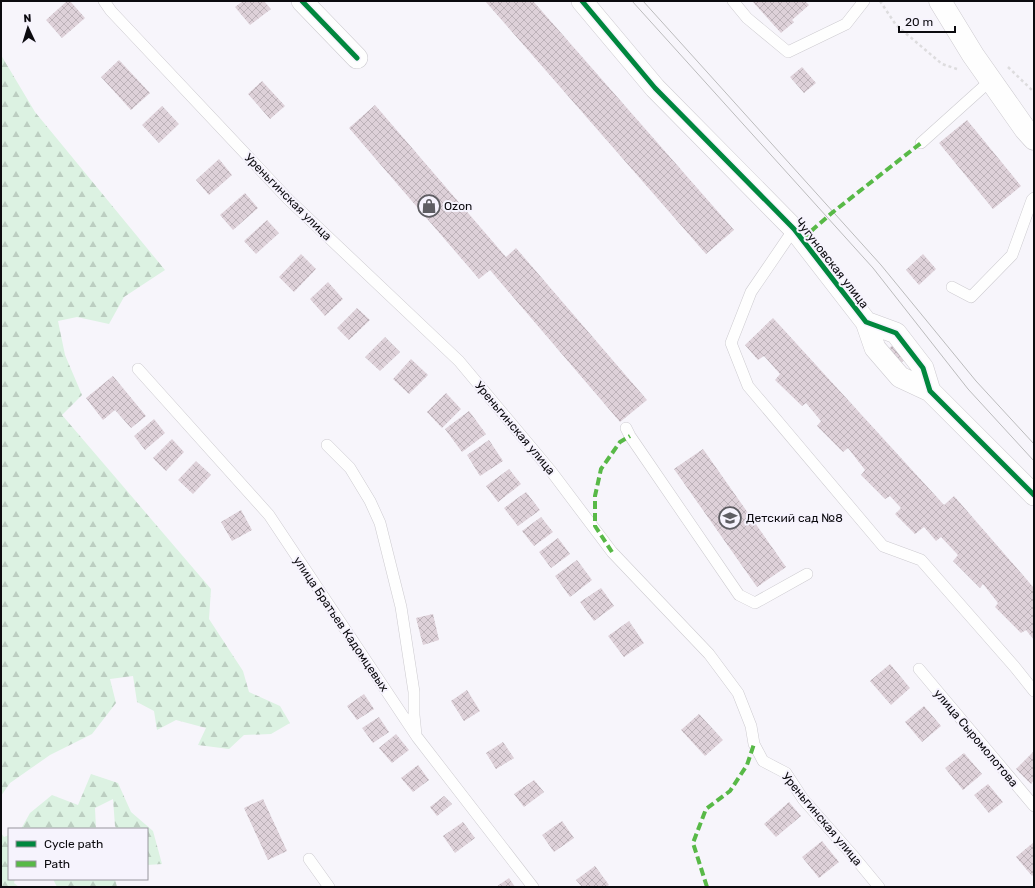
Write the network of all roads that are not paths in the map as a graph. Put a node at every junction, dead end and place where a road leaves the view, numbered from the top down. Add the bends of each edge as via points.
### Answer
1 (104, 1) edge
2 (302, 1) edge
3 (582, 1) edge
4 (733, 1) edge
5 (864, 1) edge
6 (940, 2) edge
7 (357, 58) dead end
8 (991, 80) junction
9 (1034, 139) edge
10 (921, 143) dead end
11 (1034, 198) edge
12 (794, 229) junction
13 (952, 287) dead end
14 (138, 369) dead end
15 (626, 428) dead end
16 (327, 445) dead end
17 (1034, 495) edge
18 (807, 574) dead end
19 (919, 669) dead end
20 (1034, 691) edge
21 (417, 737) junction
22 (1034, 806) edge
23 (309, 859) dead end
24 (329, 887) edge
25 (533, 887) edge
26 (879, 887) edge

1 - 26 lane, Уреньгинская улица via 288,199 459,360 551,471 612,552 709,654 738,693 752,726 754,744 763,761 786,773 803,799
2 - 7 street
3 - 12 street, Чугуновская улица via 655,88
4 - 5 lane via 747,18 788,52 846,24
6 - 8 main road
8 - 9 main road
8 - 10 lane
11 - 13 lane via 1012,255 971,297
12 - 17 street, Чугуновская улица via 866,322 896,333 923,368 930,391
12 - 20 lane via 751,292 731,343 748,386 883,546 921,560
14 - 21 lane, улица Братьев Кадомцевых via 269,515
15 - 18 lane via 740,595 755,603
16 - 21 lane via 350,468 380,523 402,607 414,692
19 - 22 lane, улица Сыромолотова
21 - 25 lane, улица Братьев Кадомцевых
23 - 24 lane

